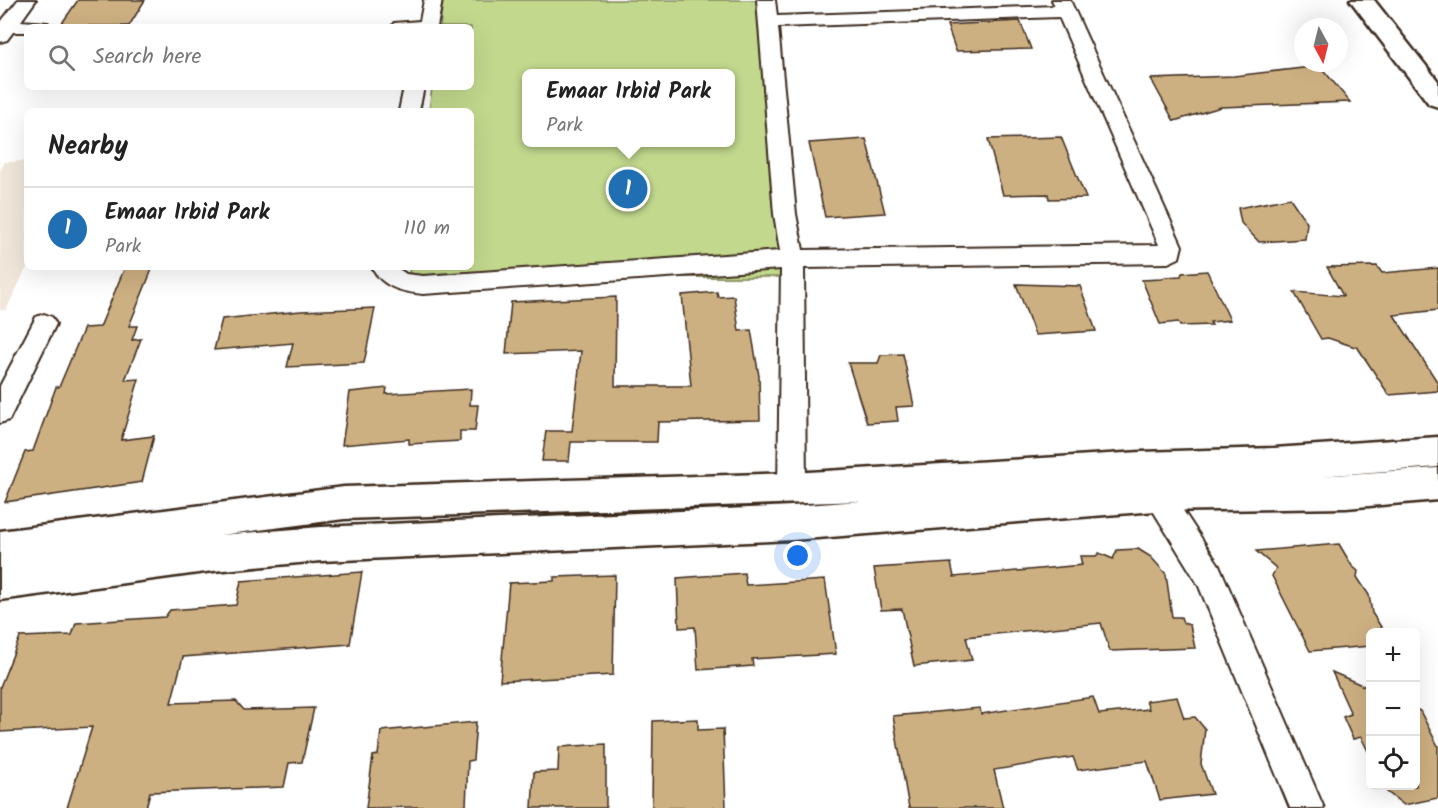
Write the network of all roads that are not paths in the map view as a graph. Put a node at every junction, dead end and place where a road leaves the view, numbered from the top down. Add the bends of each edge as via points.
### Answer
1 (27, 0) edge
2 (433, 0) edge
3 (1362, 0) edge
4 (1389, 0) edge
5 (1064, 5) edge
6 (767, 11) edge
7 (429, 24) edge
8 (24, 29) edge
9 (4, 31) edge
10 (1438, 62) edge
11 (413, 90) edge
12 (1438, 98) edge
13 (410, 108) edge
14 (793, 259) junction
15 (385, 270) edge
16 (44, 324) dead end
17 (0, 412) edge
18 (1438, 452) edge
19 (1148, 481) junction
20 (1438, 484) edge
21 (792, 489) junction
22 (0, 548) edge
23 (0, 582) edge
24 (1307, 808) edge

1 - 9 street
2 - 7 street
3 - 12 street
4 - 10 street
5 - 6 street
5 - 14 street via 1171,252
6 - 14 street via 785,214
8 - 9 street
11 - 13 street
14 - 15 street via 423,285 404,284
14 - 21 street
16 - 17 street
18 - 19 street via 1274,464
19 - 20 street via 1346,492
19 - 21 street
19 - 23 street via 792,523 321,544 213,553
19 - 24 street via 1209,575
21 - 22 street via 344,503

